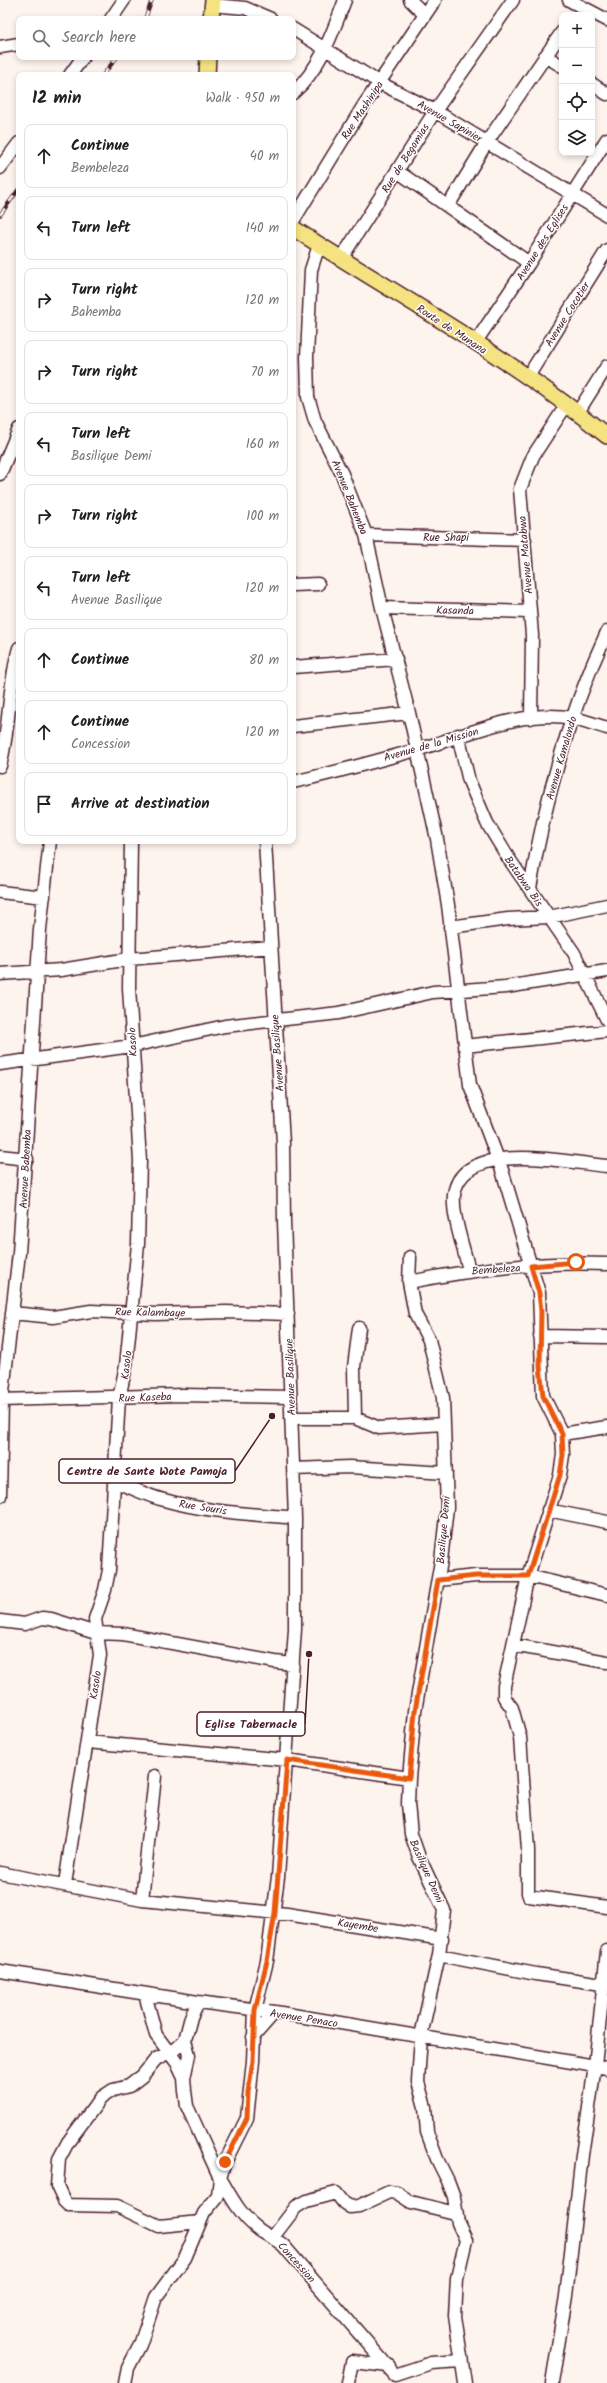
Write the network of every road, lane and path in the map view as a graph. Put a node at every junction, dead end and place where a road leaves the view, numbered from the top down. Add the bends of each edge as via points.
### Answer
1 (124, 0) edge
2 (345, 0) edge
3 (410, 0) edge
4 (435, 0) edge
5 (513, 0) edge
6 (576, 5) edge
7 (212, 8) edge
8 (425, 15) junction
9 (113, 16) edge
10 (264, 16) edge
11 (607, 20) edge
12 (296, 31) edge
13 (559, 36) edge
14 (16, 44) edge
15 (0, 47) edge
16 (325, 49) junction
17 (546, 56) junction
18 (81, 60) edge
19 (208, 60) edge
20 (559, 64) edge
21 (72, 72) edge
22 (207, 72) edge
23 (380, 83) junction
24 (595, 86) edge
25 (296, 90) edge
26 (607, 94) edge
27 (435, 111) junction
28 (607, 139) edge
29 (487, 142) junction
30 (16, 147) edge
31 (1, 167) edge
32 (397, 171) junction
33 (572, 194) junction
34 (448, 206) junction
35 (296, 216) edge
36 (607, 216) edge
37 (296, 230) edge
38 (319, 245) junction
39 (607, 250) edge
40 (341, 259) junction
41 (529, 263) junction
42 (475, 343) junction
43 (607, 366) edge
44 (527, 378) junction
45 (572, 408) junction
46 (16, 436) edge
47 (607, 436) edge
48 (0, 474) edge
49 (366, 535) junction
50 (525, 540) junction
51 (318, 584) dead end
52 (296, 585) edge
53 (382, 608) junction
54 (529, 612) junction
55 (607, 632) edge
56 (396, 659) junction
57 (296, 667) edge
58 (0, 671) edge
59 (16, 672) edge
60 (409, 713) junction
61 (572, 717) junction
62 (531, 718) junction
63 (296, 726) edge
64 (607, 728) edge
65 (4, 729) edge
66 (458, 735) junction
67 (416, 750) junction
68 (0, 766) edge
69 (296, 781) edge
70 (50, 844) edge
71 (131, 844) edge
72 (265, 844) edge
73 (530, 888) junction
74 (0, 892) edge
75 (44, 897) junction
76 (607, 905) edge
77 (549, 917) junction
78 (450, 927) junction
79 (271, 947) junction
80 (129, 959) junction
81 (39, 971) junction
82 (607, 971) edge
83 (0, 974) edge
84 (586, 974) junction
85 (459, 990) junction
86 (607, 1020) edge
87 (275, 1021) junction
88 (607, 1031) edge
89 (132, 1046) junction
90 (464, 1046) junction
91 (32, 1061) junction
92 (0, 1064) edge
93 (0, 1156) edge
94 (27, 1159) junction
95 (498, 1159) junction
96 (607, 1166) edge
97 (410, 1257) dead end
98 (607, 1264) edge
99 (531, 1266) junction
100 (469, 1270) junction
101 (409, 1282) junction
102 (12, 1313) junction
103 (132, 1313) junction
104 (288, 1314) junction
105 (360, 1328) dead end
106 (540, 1336) junction
107 (607, 1337) edge
108 (290, 1397) junction
109 (119, 1398) junction
110 (1, 1400) edge
111 (291, 1418) junction
112 (355, 1418) junction
113 (444, 1424) junction
114 (607, 1427) edge
115 (562, 1434) junction
116 (292, 1469) junction
117 (446, 1473) junction
118 (115, 1482) junction
119 (0, 1496) edge
120 (548, 1510) junction
121 (295, 1518) junction
122 (607, 1522) edge
123 (528, 1576) junction
124 (438, 1580) junction
125 (607, 1595) edge
126 (0, 1621) edge
127 (96, 1633) junction
128 (513, 1645) junction
129 (607, 1662) edge
130 (293, 1664) junction
131 (86, 1742) junction
132 (287, 1760) junction
133 (155, 1776) dead end
134 (409, 1778) junction
135 (0, 1873) edge
136 (65, 1884) junction
137 (142, 1900) junction
138 (607, 1907) edge
139 (275, 1913) junction
140 (442, 1939) junction
141 (607, 1951) edge
142 (439, 1954) junction
143 (0, 1971) edge
144 (605, 1983) edge
145 (145, 1994) junction
146 (198, 2002) junction
147 (255, 2010) junction
148 (275, 2012) junction
149 (420, 2036) junction
150 (253, 2037) junction
151 (185, 2040) junction
152 (168, 2052) junction
153 (601, 2067) edge
154 (184, 2078) junction
155 (220, 2178) junction
156 (455, 2213) junction
157 (200, 2222) junction
158 (273, 2237) junction
159 (461, 2361) junction
160 (394, 2375) edge
161 (125, 2383) edge
162 (348, 2383) edge
163 (465, 2383) edge
164 (552, 2383) edge

1 - 9 street
2 - 16 street
3 - 8 street
4 - 8 street, Rue Mashinipa
5 - 27 street, Rue de Begomias
6 - 11 street
7 - 10 street via 245,8
8 - 23 street, Rue Mashinipa
12 - 16 street, Avenue Sapinier
13 - 17 street
14 - 15 street
16 - 23 street, Avenue Sapinier
16 - 25 street via 309,77
17 - 20 street
17 - 29 street
18 - 21 street
19 - 22 main road
23 - 27 street, Avenue Sapinier
23 - 35 street, Rue Mashinipa
24 - 26 street
27 - 29 street, Avenue Sapinier
27 - 32 street, Rue de Begomias
28 - 33 street, Avenue des Eglises
29 - 33 street, Avenue Sapinier
29 - 34 street
30 - 31 street
32 - 34 street
32 - 40 street, Rue de Begomias
33 - 36 street, Avenue Sapinier
33 - 41 street, Avenue des Eglises
34 - 41 street
37 - 38 main road, Route de Munana
38 - 40 main road, Route de Munana
38 - 49 street, Avenue Bahemba via 311,270 308,397 315,420 342,474
39 - 44 street, Avenue Cocotier
40 - 42 main road, Route de Munana
41 - 42 street, Avenue des Eglises
42 - 44 main road, Route de Munana
43 - 45 street, Avenue Matabwa
44 - 45 main road, Route de Munana
45 - 47 main road, Route de Munana
45 - 50 street, Avenue Matabwa via 533,456 520,489
46 - 48 street
49 - 50 street, Rue Shapi
49 - 53 street, Avenue Bahemba
50 - 54 street, Avenue Matabwa
51 - 52 street
53 - 54 street, Kasanda
53 - 56 street, Avenue Bahemba
54 - 62 street, Avenue Matabwa via 532,635
55 - 61 street, Avenue Kamalondo
56 - 57 street
56 - 60 street, Avenue Bahemba
58 - 59 street
59 - 65 street
60 - 63 street
60 - 67 street, Avenue Bahemba
61 - 62 street, Avenue de la Mission
61 - 64 street, Avenue de la Mission
61 - 73 street, Avenue Kamalondo via 547,805
62 - 66 street, Avenue de la Mission
65 - 68 street
66 - 67 street, Avenue de la Mission
66 - 73 street, Batabwa Bis via 478,806 494,836
67 - 69 street, Avenue de la Mission
67 - 78 street, Avenue Bahemba via 437,839
70 - 75 street, Avenue Babemba
71 - 80 street, Kasolo
72 - 79 street, Avenue Basilique
73 - 77 street, Batabwa Bis
74 - 75 street
75 - 81 street, Avenue Babemba
76 - 77 street
77 - 78 street via 508,919
77 - 84 street, Batabwa Bis
78 - 85 street, Avenue Bahemba
79 - 80 street
79 - 87 street, Avenue Basilique
80 - 81 street
80 - 89 street, Kasolo
81 - 83 street
81 - 91 street, Avenue Babemba
82 - 84 street
84 - 85 street
84 - 86 street, Batabwa Bis
85 - 87 street via 399,999 339,1013
85 - 90 street, Avenue Bahemba
87 - 89 street via 224,1026
87 - 104 street, Avenue Basilique via 283,1143
88 - 90 street
89 - 91 street
89 - 103 street, Kasolo via 140,1161 138,1244
90 - 95 street, Avenue Bahemba via 470,1085
91 - 92 street
91 - 94 street, Avenue Babemba
93 - 94 street
94 - 102 street, Avenue Babemba
95 - 96 street via 522,1158
95 - 99 street, Avenue Bahemba
95 - 100 street via 479,1163 457,1184 454,1196
97 - 101 street, Basilique Demi
98 - 99 street, Bembeleza via 576,1262
99 - 100 street, Bembeleza
99 - 106 street, Avenue Bahemba via 539,1293
100 - 101 street, Bembeleza
101 - 113 street, Basilique Demi via 415,1314 429,1340 437,1367 443,1398
102 - 103 street, Rue Kalambaye via 53,1316 91,1311
102 - 110 street, Avenue Babemba
103 - 104 street, Rue Kalambaye
103 - 109 street, Kasolo via 124,1383
104 - 108 street, Avenue Basilique
105 - 112 street via 354,1367
106 - 107 street
106 - 115 street, Avenue Bahemba via 543,1396
108 - 109 street, Rue Kaseba via 183,1395
108 - 111 street, Avenue Basilique
109 - 110 street, Rue Kaseba
109 - 118 street, Kasolo
110 - 119 street, Avenue Babemba
111 - 112 street
111 - 116 street, Avenue Basilique
112 - 113 street via 379,1428
113 - 117 street, Basilique Demi
114 - 115 street
115 - 120 street via 563,1455 560,1475
116 - 117 street via 350,1467
116 - 121 street, Avenue Basilique
117 - 124 street, Basilique Demi via 447,1507
118 - 121 street, Rue Souris via 162,1500 187,1505 234,1513
118 - 127 street, Kasolo via 109,1570 95,1619
120 - 122 street
120 - 123 street
121 - 130 street, Avenue Basilique
123 - 124 street via 476,1576
123 - 125 street
123 - 128 street
124 - 134 street, Basilique Demi via 415,1711
126 - 127 street via 25,1624 35,1619 51,1619
127 - 130 street via 123,1634
127 - 131 street, Kasolo via 100,1655
128 - 129 street
128 - 138 street via 504,1694 512,1708 520,1737 528,1850 528,1895
130 - 132 street, Avenue Basilique
131 - 132 street
131 - 136 street, Kasolo
132 - 134 street
132 - 139 street, Avenue Basilique
133 - 137 street
134 - 140 street, Basilique Demi via 411,1834 444,1910
135 - 136 street, Kayembe
136 - 137 street, Kayembe
137 - 139 street, Kayembe
139 - 140 street, Kayembe
139 - 147 street, Avenue Basilique
140 - 142 street, Basilique Demi
141 - 144 street
142 - 144 street via 536,1974
142 - 149 street, Basilique Demi
143 - 145 street, Avenue Penaco
144 - 153 street
145 - 146 street, Avenue Penaco
145 - 152 street via 156,2035
146 - 147 street, Avenue Penaco
146 - 151 street
147 - 148 street, Avenue Penaco
147 - 150 street
148 - 149 street, Avenue Penaco
148 - 150 street
149 - 153 street, Avenue Penaco
149 - 156 street, Basilique Demi via 418,2082 426,2107 427,2132 452,2192
150 - 155 street via 247,2118 225,2162
151 - 152 street via 179,2047
151 - 154 street via 189,2055
152 - 154 street
152 - 157 street via 156,2059 142,2076 129,2086 113,2090 101,2098 63,2150 58,2166 57,2186 68,2205 116,2206 159,2226
153 - 164 street via 582,2155 566,2296
154 - 155 street, Concession via 187,2106
155 - 157 street via 218,2196
155 - 158 street, Concession via 248,2219
156 - 158 street via 411,2202 397,2193 389,2192 359,2206 350,2206 336,2193 306,2201 296,2207
156 - 159 street, Basilique Demi via 466,2240 457,2278 455,2301
157 - 161 street via 185,2258 156,2297 140,2345 128,2368
158 - 160 street, Concession via 283,2244
159 - 160 street via 431,2363
159 - 163 street, Basilique Demi
160 - 162 street via 352,2362

